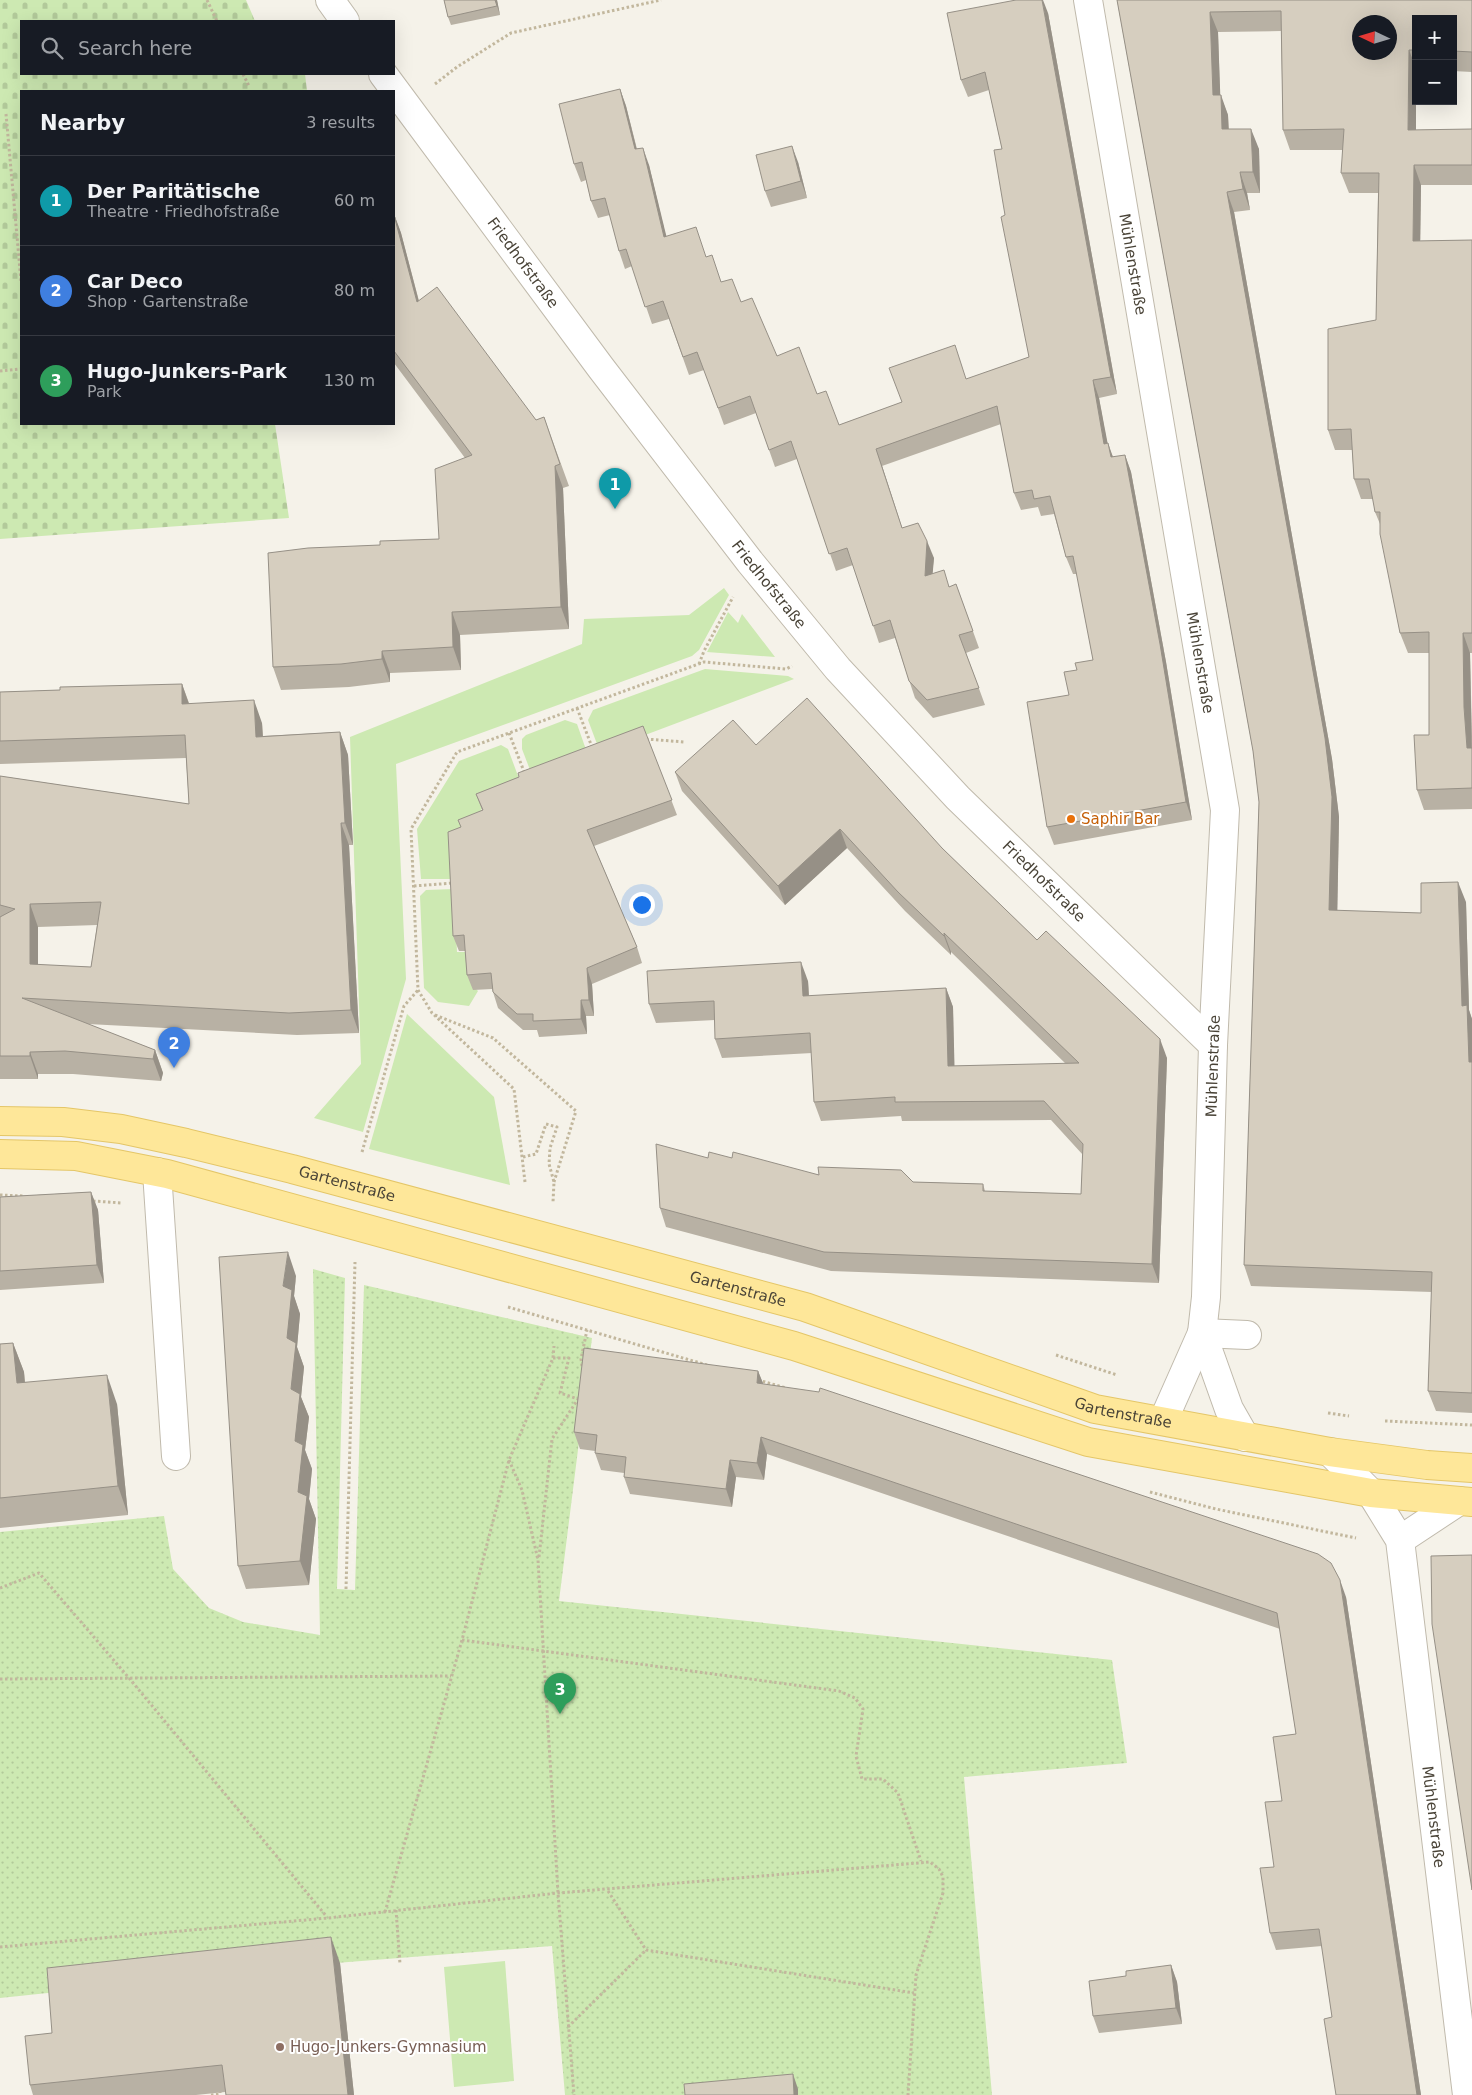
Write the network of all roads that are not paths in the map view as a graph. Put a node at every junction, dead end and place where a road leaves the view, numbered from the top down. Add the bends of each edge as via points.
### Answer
1 (330, 0) edge
2 (1088, 0) edge
3 (345, 20) edge
4 (384, 75) edge
5 (395, 90) edge
6 (395, 90) edge
7 (1214, 1045) junction
8 (0, 1121) edge
9 (0, 1154) edge
10 (157, 1172) junction
11 (1202, 1333) junction
12 (1247, 1335) dead end
13 (1163, 1422) junction
14 (1245, 1437) junction
15 (1330, 1452) junction
16 (176, 1456) dead end
17 (1472, 1468) edge
18 (1372, 1494) junction
19 (1465, 1502) edge
20 (1400, 1540) junction
21 (1467, 2095) edge

1 - 3 street
2 - 7 street, Mühlenstraße via 1225,810
4 - 5 street, Friedhofstraße
6 - 7 street, Friedhofstraße via 601,368 750,562 838,669 958,798
7 - 11 street, Mühlenstraße
8 - 13 main road, Gartenstraße via 63,1122 121,1129 292,1169 805,1307 1095,1409
9 - 10 main road via 76,1156
10 - 16 street
10 - 18 main road via 794,1346 1088,1442
11 - 12 street
11 - 13 street, Mühlenstraße
11 - 14 street, Mühlenstraße via 1229,1409
13 - 14 main road, Gartenstraße
14 - 15 main road, Gartenstraße
15 - 17 main road, Gartenstraße
15 - 18 street, Mühlenstraße
18 - 19 main road
18 - 20 street, Mühlenstraße
19 - 20 street
20 - 21 street, Mühlenstraße

